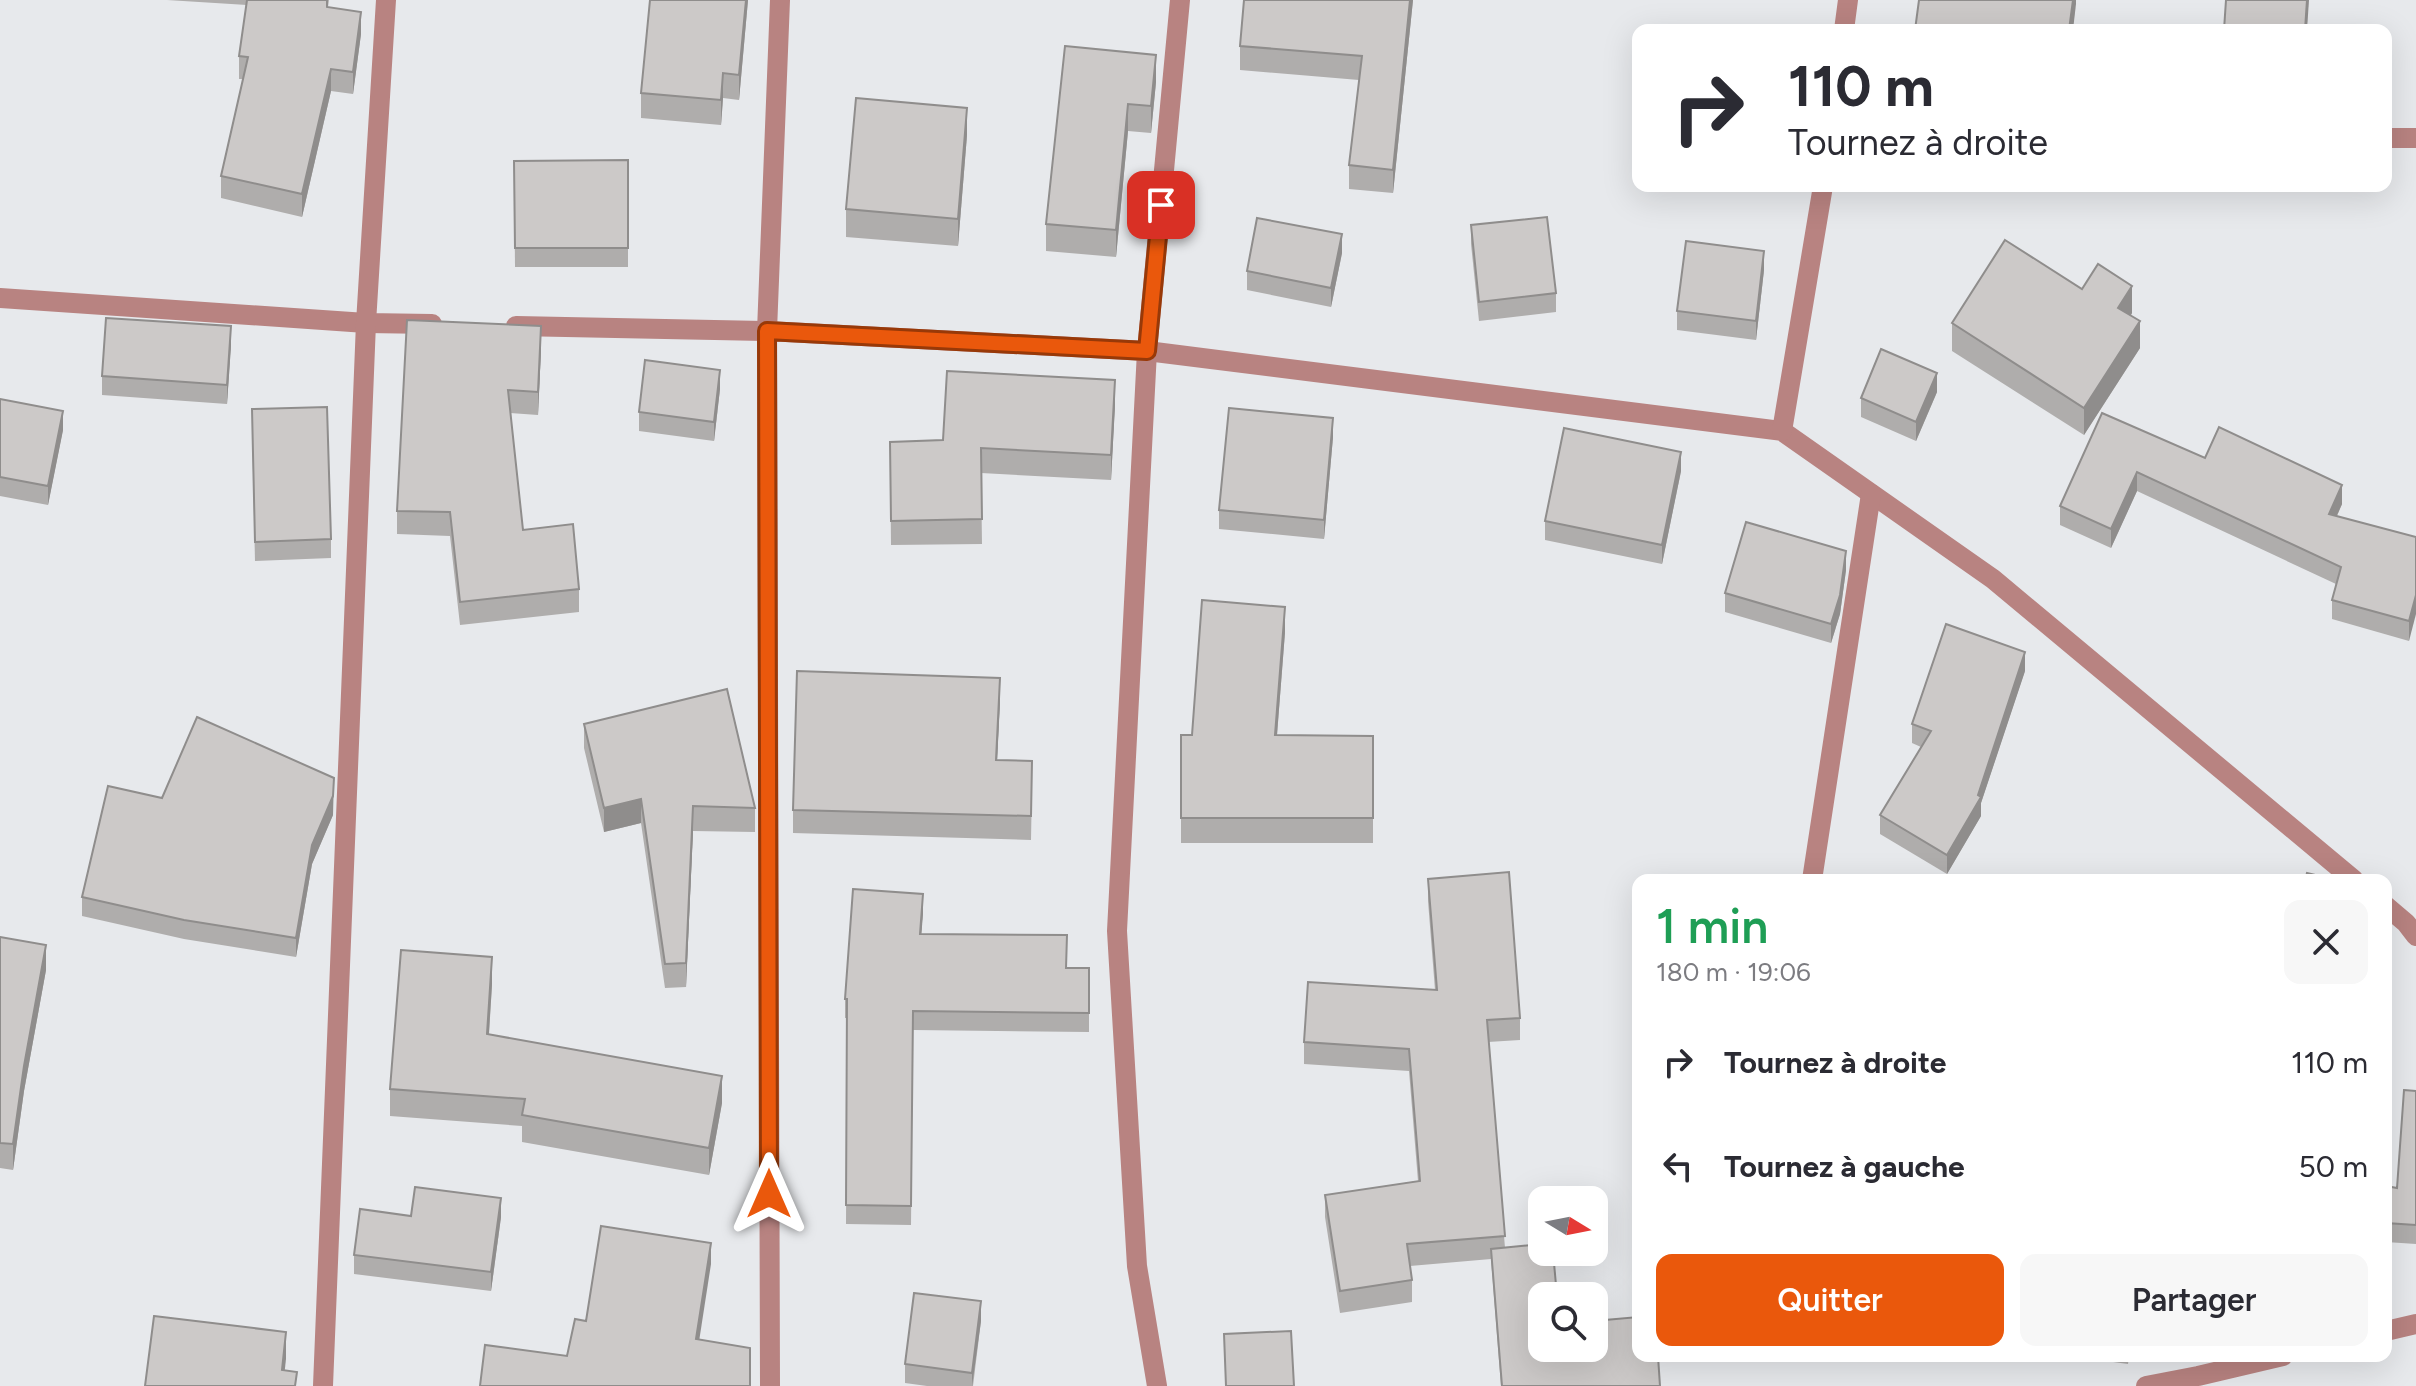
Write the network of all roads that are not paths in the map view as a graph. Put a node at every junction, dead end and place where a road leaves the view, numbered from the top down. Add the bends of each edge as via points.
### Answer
1 (386, 0) edge
2 (780, 0) edge
3 (1180, 0) edge
4 (1848, 0) edge
5 (1845, 24) edge
6 (2392, 138) edge
7 (2416, 138) edge
8 (1822, 192) edge
9 (0, 298) edge
10 (366, 323) junction
11 (459, 325) edge
12 (489, 326) edge
13 (767, 331) junction
14 (1147, 351) junction
15 (1782, 431) junction
16 (1871, 494) junction
17 (1813, 874) edge
18 (2347, 874) edge
19 (2392, 911) edge
20 (2416, 936) edge
21 (2416, 1324) edge
22 (2392, 1330) edge
23 (2258, 1362) edge
24 (323, 1386) edge
25 (770, 1386) edge
26 (1157, 1386) edge
27 (2146, 1386) edge

1 - 10 street
2 - 13 street
3 - 14 street
4 - 5 street
6 - 7 street
8 - 15 street
9 - 10 street
10 - 11 street
10 - 24 street
12 - 13 street
13 - 14 street
13 - 25 street
14 - 15 street
14 - 26 street via 1117,931 1137,1266
15 - 16 street
16 - 17 street
16 - 18 street via 1993,579
19 - 20 street
21 - 22 street
23 - 27 street

